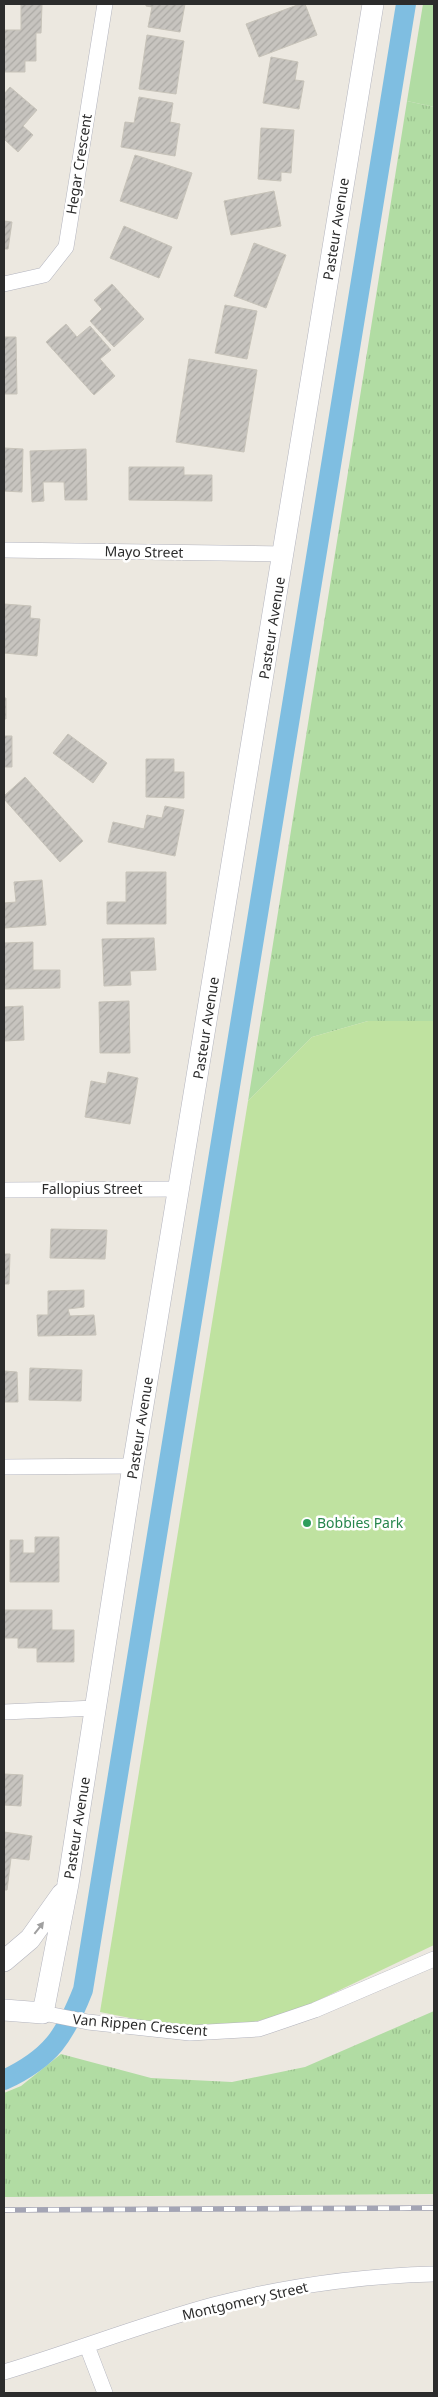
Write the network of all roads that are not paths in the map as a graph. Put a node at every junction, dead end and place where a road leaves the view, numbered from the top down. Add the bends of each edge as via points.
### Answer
1 (105, 4) edge
2 (373, 4) edge
3 (4, 284) edge
4 (4, 550) edge
5 (284, 554) junction
6 (180, 1189) junction
7 (4, 1190) edge
8 (133, 1466) junction
9 (4, 1467) edge
10 (95, 1708) junction
11 (4, 1712) edge
12 (68, 1884) junction
13 (434, 1960) edge
14 (4, 1961) edge
15 (4, 2010) edge
16 (46, 2014) junction
17 (434, 2274) edge
18 (87, 2346) junction
19 (4, 2372) edge
20 (106, 2393) edge

1 - 3 street, Hegar Crescent via 66,247 44,275
2 - 5 street, Pasteur Avenue
4 - 5 street, Mayo Street
5 - 6 street, Pasteur Avenue
6 - 7 street, Fallopius Street
6 - 8 street, Pasteur Avenue
8 - 9 street
8 - 10 street, Pasteur Avenue
10 - 11 street
10 - 12 street, Pasteur Avenue
14 -> 12 street via 30,1939
12 - 16 street, Pasteur Avenue
13 - 16 street, Van Rippen Crescent via 315,2010 258,2029 190,2032 88,2022
15 - 16 street
17 - 18 street, Montgomery Street via 321,2283 213,2305
18 - 19 street, Montgomery Street
18 - 20 street

